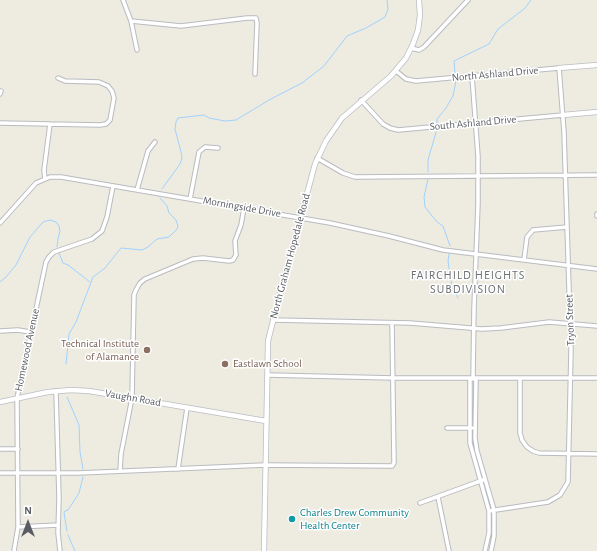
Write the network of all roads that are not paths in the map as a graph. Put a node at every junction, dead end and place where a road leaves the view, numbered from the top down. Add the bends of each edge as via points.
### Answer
1 (123, 0) edge
2 (419, 0) edge
3 (468, 0) edge
4 (131, 21) junction
5 (411, 48) junction
6 (137, 50) dead end
7 (597, 65) edge
8 (559, 68) junction
9 (396, 71) junction
10 (255, 74) dead end
11 (472, 76) junction
12 (58, 78) dead end
13 (361, 100) junction
14 (597, 112) edge
15 (563, 115) junction
16 (0, 123) edge
17 (476, 123) junction
18 (50, 124) junction
19 (155, 142) dead end
20 (218, 148) dead end
21 (317, 158) junction
22 (597, 174) edge
23 (566, 175) junction
24 (478, 176) junction
25 (45, 179) junction
26 (113, 186) junction
27 (137, 190) junction
28 (190, 199) junction
29 (244, 208) junction
30 (300, 217) junction
31 (0, 223) edge
32 (567, 227) junction
33 (476, 254) junction
34 (524, 260) junction
35 (568, 265) junction
36 (597, 269) edge
37 (273, 320) junction
38 (392, 322) junction
39 (570, 323) junction
40 (597, 326) edge
41 (474, 328) junction
42 (0, 331) edge
43 (30, 332) junction
44 (268, 375) junction
45 (394, 378) junction
46 (473, 378) junction
47 (520, 378) junction
48 (571, 378) junction
49 (597, 378) edge
50 (56, 391) junction
51 (17, 398) junction
52 (132, 398) junction
53 (0, 402) edge
54 (187, 408) junction
55 (266, 421) junction
56 (447, 428) dead end
57 (470, 428) junction
58 (475, 428) junction
59 (18, 449) junction
60 (0, 450) edge
61 (569, 454) junction
62 (597, 454) edge
63 (265, 465) junction
64 (178, 469) junction
65 (120, 471) junction
66 (0, 473) edge
67 (19, 474) junction
68 (59, 474) junction
69 (486, 479) junction
70 (481, 481) junction
71 (438, 497) junction
72 (420, 504) dead end
73 (494, 510) junction
74 (489, 511) junction
75 (58, 525) junction
76 (18, 527) junction
77 (14, 551) edge
78 (60, 551) edge
79 (264, 551) edge
80 (449, 551) edge
81 (485, 551) edge
82 (490, 551) edge

1 - 4 street
2 - 5 street, North Graham Hopedale Road via 419,23
3 - 5 street via 424,47 419,50
4 - 6 street
4 - 10 street via 181,26 256,18
5 - 9 street, North Graham Hopedale Road
7 - 8 street, North Ashland Drive
8 - 11 street, North Ashland Drive
8 - 15 street, Tryon Street
9 - 11 street, North Ashland Drive via 412,81
9 - 13 street, North Graham Hopedale Road
11 - 17 street
12 - 18 street via 65,81 99,82 108,86 114,98 112,116 103,125
13 - 17 street, South Ashland Drive via 378,120 386,127 394,129
13 - 21 street, North Graham Hopedale Road via 336,125
14 - 15 street, South Ashland Drive
15 - 17 street, South Ashland Drive
15 - 23 street, Tryon Street
16 - 18 street
17 - 24 street
18 - 25 street
19 - 27 street via 148,151
20 - 28 street via 205,147 199,152
21 - 24 street via 355,177
21 - 30 street, North Graham Hopedale Road
22 - 23 street
23 - 24 street
23 - 32 street, Tryon Street
24 - 33 street
25 - 26 street, Morningside Drive via 60,177
25 - 31 street via 33,185
26 - 27 street, Morningside Drive
26 - 43 street, Homewood Avenue via 102,231 92,239 56,252 48,259
27 - 28 street, Morningside Drive
28 - 29 street, Morningside Drive
29 - 30 street, Morningside Drive
29 - 52 street via 233,260 193,259 145,279 137,286 134,295
30 - 33 street, Morningside Drive via 357,228 432,248
30 - 37 street, North Graham Hopedale Road
32 - 34 street via 533,230 527,236
32 - 35 street, Tryon Street
33 - 34 street, Morningside Drive
33 - 41 street
34 - 35 street, Morningside Drive
35 - 36 street, Morningside Drive
35 - 39 street, Tryon Street
37 - 38 street
37 - 44 street, North Graham Hopedale Road via 268,348
38 - 41 street
38 - 45 street
39 - 40 street
39 - 41 street via 549,322 501,328
39 - 48 street, Tryon Street
41 - 46 street
42 - 43 street
43 - 51 street, Homewood Avenue
44 - 45 street
44 - 55 street, North Graham Hopedale Road
45 - 46 street
45 - 63 street via 392,466
46 - 47 street
46 - 57 street via 470,380
46 - 58 street via 476,380
47 - 48 street
47 - 61 street via 520,433 524,444 539,453
48 - 49 street
48 - 61 street, Tryon Street
50 - 51 street, Vaughn Road
50 - 52 street, Vaughn Road via 89,391
50 - 68 street
51 - 53 street, Vaughn Road
51 - 59 street, Homewood Avenue
52 - 54 street, Vaughn Road
52 - 65 street
54 - 55 street, Vaughn Road
54 - 64 street
55 - 63 street, North Graham Hopedale Road
56 - 57 street
57 - 58 street
57 - 70 street via 471,448
58 - 69 street via 477,451
59 - 60 street
59 - 67 street, Homewood Avenue
61 - 62 street
61 - 73 street, Tryon Street via 568,482 554,500
63 - 64 street
63 - 79 street, North Graham Hopedale Road
64 - 65 street
65 - 68 street
66 - 67 street
67 - 68 street
67 - 76 street, Homewood Avenue
68 - 75 street
69 - 70 street
69 - 73 street
70 - 71 street
70 - 74 street
71 - 72 street
71 - 80 street
73 - 74 street, Tryon Street
73 - 82 street via 494,536
74 - 81 street via 489,533
75 - 76 street
75 - 78 street
76 - 77 street, Homewood Avenue

